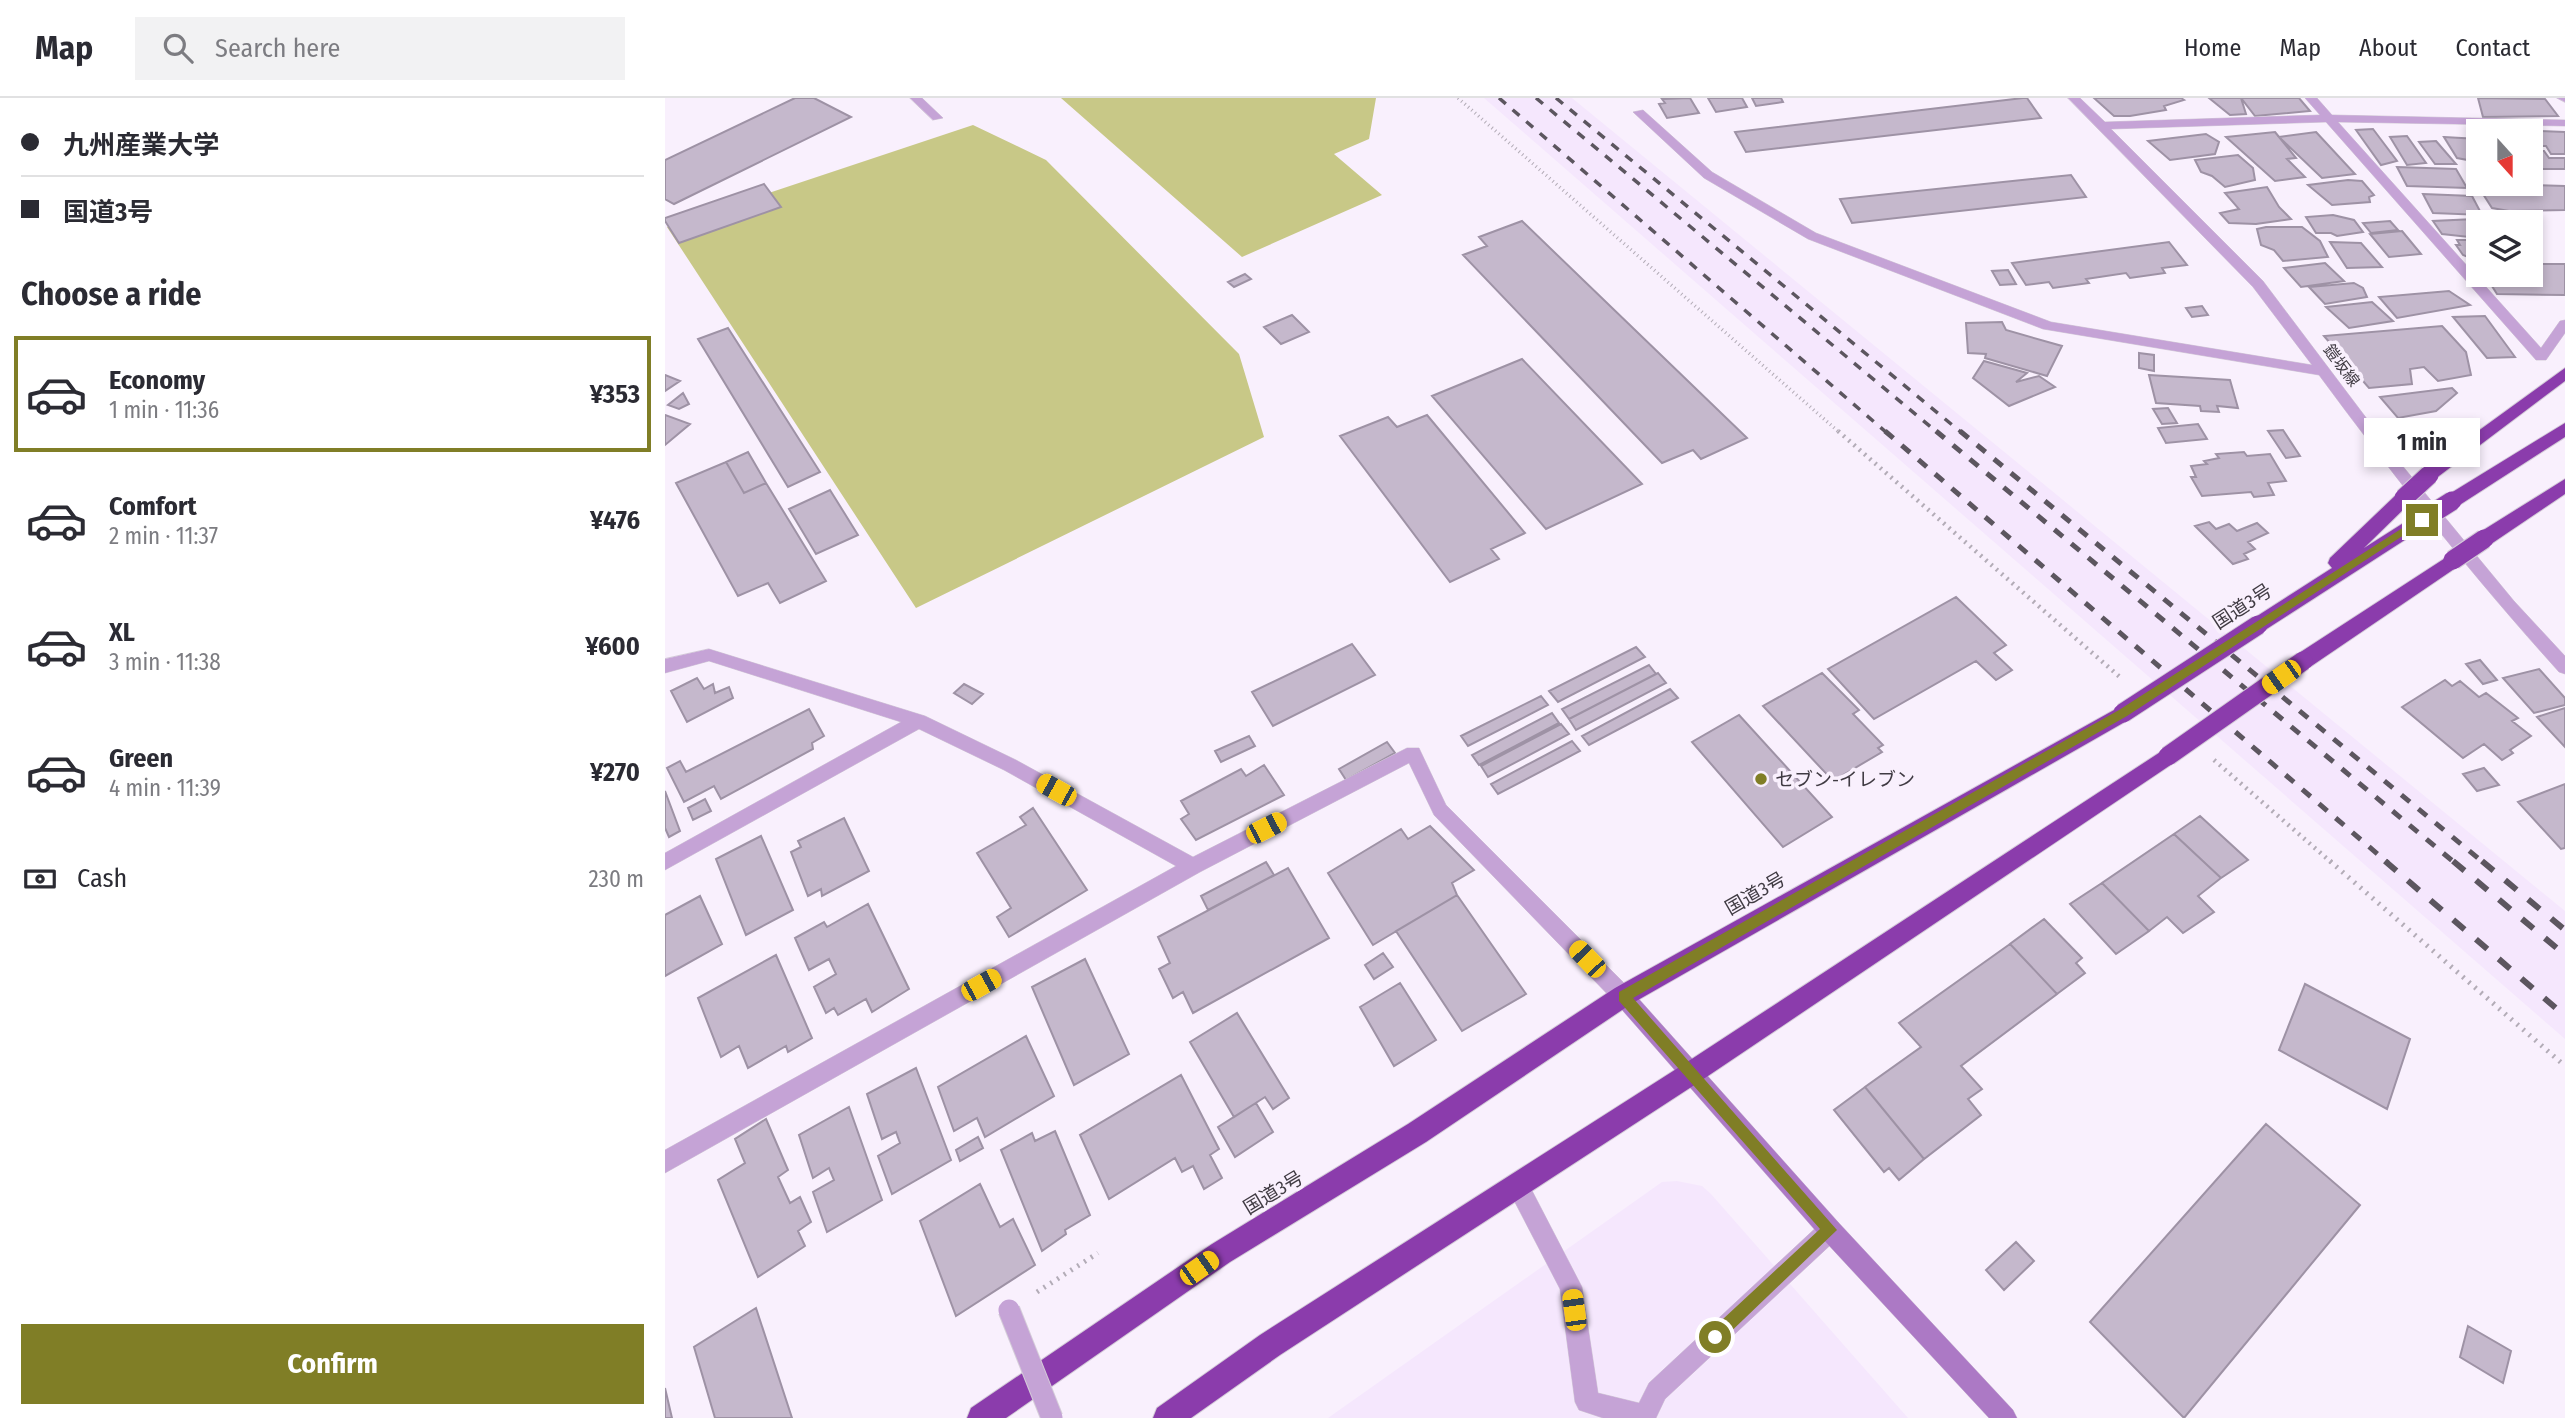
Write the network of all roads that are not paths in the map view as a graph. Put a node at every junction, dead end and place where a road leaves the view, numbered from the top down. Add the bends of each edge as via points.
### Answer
1 (916, 98) edge
2 (2074, 98) edge
3 (2311, 98) edge
4 (1639, 112) dead end
5 (937, 118) dead end
6 (2330, 118) junction
7 (2565, 123) edge
8 (2101, 125) junction
9 (2565, 324) edge
10 (2326, 372) junction
11 (2565, 373) edge
12 (2565, 429) edge
13 (2565, 485) edge
14 (2306, 594) junction
15 (665, 666) edge
16 (2565, 667) edge
17 (919, 721) junction
18 (665, 862) edge
19 (1193, 866) junction
20 (1623, 996) junction
21 (1690, 1074) junction
22 (665, 1162) edge
23 (1518, 1187) junction
24 (1830, 1230) junction
25 (1009, 1310) road end
26 (1644, 1417) edge
27 (981, 1418) edge
28 (1052, 1418) edge
29 (1167, 1418) edge
30 (2005, 1418) edge

1 - 5 street
2 - 8 street, 鎧坂線
3 - 6 street
4 - 10 street via 1708,175 1812,236 2048,326
6 - 7 street
6 - 8 street
6 - 9 street via 2542,357
8 - 10 street, 鎧坂線 via 2258,284
10 - 16 street, 鎧坂線 via 2396,468
11 - 14 highway, bridge via 2429,475
12 - 14 highway, 国道3号, bridge
13 - 21 highway, bridge
14 - 20 highway, 国道3号, bridge via 2123,713
15 - 17 street via 709,655
17 - 18 street
17 - 19 street via 1010,765
19 - 20 street via 1413,754 1440,810
19 - 22 street
20 - 21 street
20 - 27 highway, 国道3号 via 1417,1133 1220,1253
21 - 23 highway
21 - 24 street
23 - 26 street via 1571,1287 1587,1402
23 - 29 highway via 1269,1345
24 - 26 street via 1657,1391
24 - 30 street
25 - 28 street, bridge

